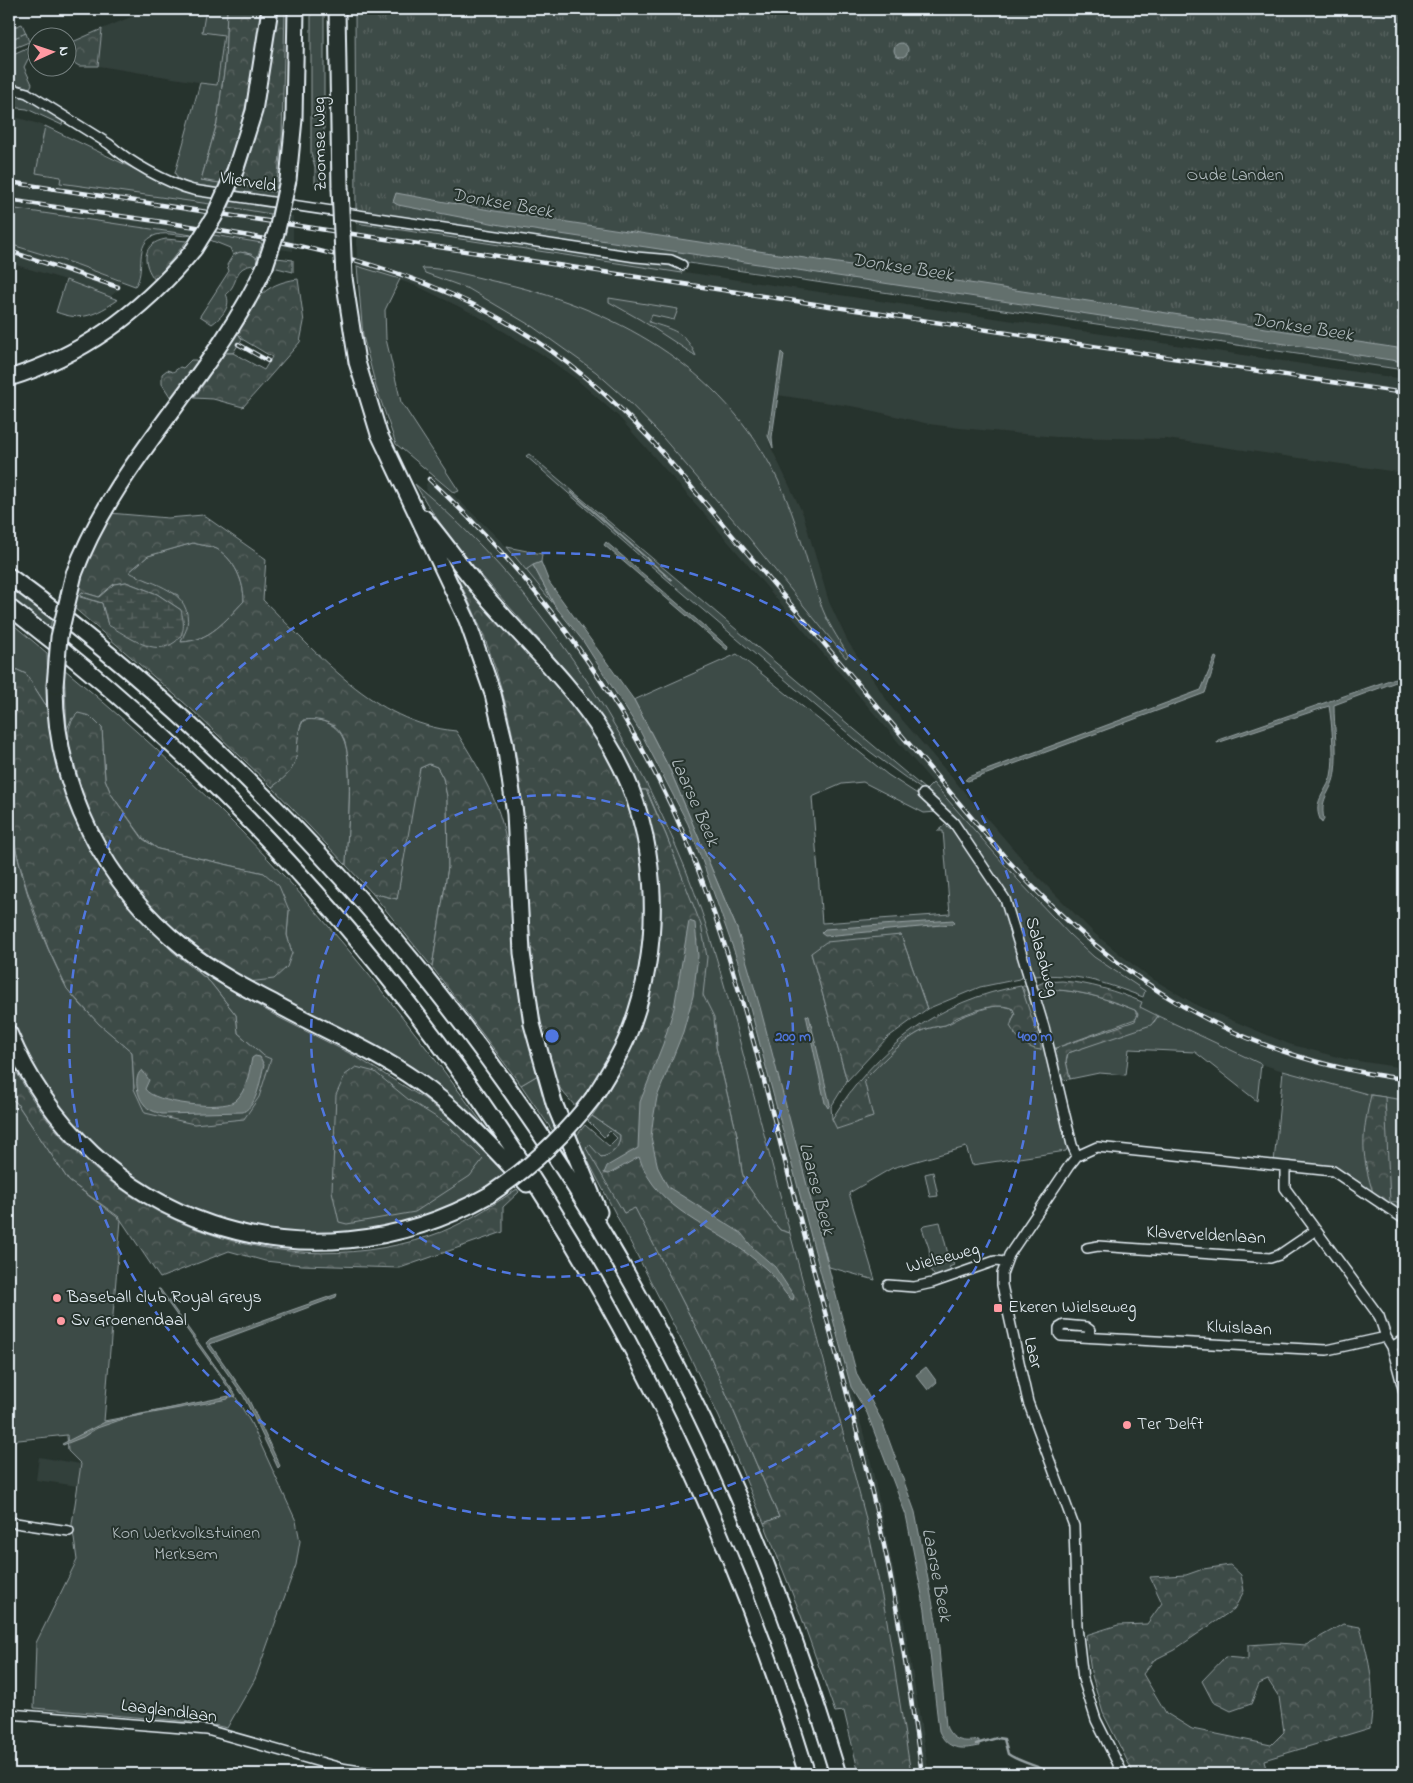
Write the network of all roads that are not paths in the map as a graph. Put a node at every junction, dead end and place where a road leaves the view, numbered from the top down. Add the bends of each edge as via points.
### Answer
1 (270, 9) edge
2 (296, 9) edge
3 (338, 9) edge
4 (9, 88) edge
5 (682, 265) dead end
6 (9, 378) edge
7 (414, 505) junction
8 (9, 576) edge
9 (9, 607) edge
10 (922, 794) dead end
11 (9, 1033) edge
12 (1077, 1156) junction
13 (1285, 1168) junction
14 (557, 1216) junction
15 (1404, 1219) edge
16 (1316, 1230) junction
17 (1087, 1248) dead end
18 (619, 1259) junction
19 (1006, 1262) junction
20 (888, 1285) dead end
21 (1089, 1337) dead end
22 (1386, 1338) junction
23 (1404, 1339) edge
24 (1392, 1347) junction
25 (1404, 1392) edge
26 (9, 1522) edge
27 (69, 1531) dead end
28 (9, 1714) edge
29 (380, 1774) edge
30 (807, 1774) edge
31 (838, 1774) edge
32 (1123, 1774) edge

1 - 6 highway, bridge via 254,111 235,171 214,217 194,249 157,291 114,327 60,359
2 - 14 highway, bridge via 294,119 288,180 277,230 265,266 232,329 128,470 89,536 74,574 59,637 55,686 60,741 78,804 106,861 146,914 184,948 221,974 397,1068 450,1105
3 - 7 highway, Zoomse Weg, bridge via 340,188 344,278 351,334 380,434
4 - 5 street, Vlierveld via 27,93 120,154 193,190 671,260
7 - 11 highway, bridge via 489,599 581,702 615,755 635,803 651,878 649,953 627,1038 593,1098 548,1150 520,1174 489,1195 434,1222 392,1234 348,1241 284,1241 217,1227 159,1202 121,1179 66,1128 23,1065
7 - 18 highway via 467,620 493,694 514,804 522,953 532,1024 554,1103
8 - 18 highway via 105,650 174,709 242,772 320,852 389,930 464,1025 550,1148
9 - 14 highway via 134,708 207,778 298,875 422,1020 510,1141
10 - 12 street, Salaadweg via 954,824 1005,899 1044,1027
12 - 13 street via 1089,1149 1105,1147
12 - 19 street, Laar
13 - 15 street via 1333,1171
13 - 16 street via 1285,1188
14 - 30 highway via 628,1339 708,1504 768,1656
16 - 17 street, Klaverveldenlaan via 1270,1258 1098,1246
16 - 22 street via 1373,1307
18 - 31 highway via 688,1388 738,1496 782,1607
19 - 20 street, Wielseweg via 995,1261 914,1287
19 - 32 street, Laar via 1002,1285 1021,1379 1074,1526 1077,1627 1083,1679 1096,1720
21 - 22 street, Kluislaan via 1327,1350
22 - 24 street
23 - 24 street
24 - 25 street
26 - 27 street
28 - 29 street, Laaglandlaan via 207,1730 341,1768

